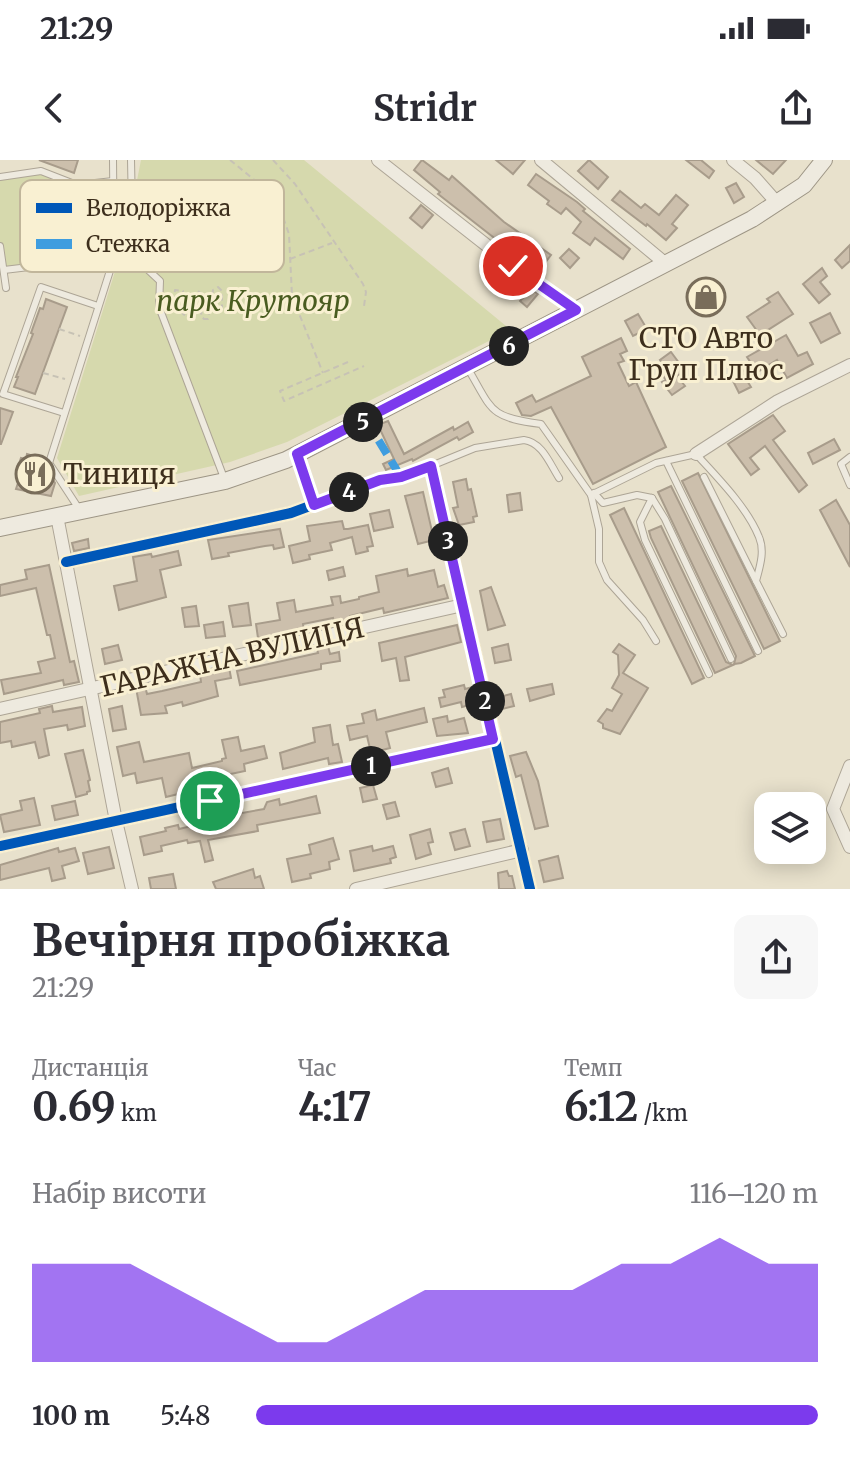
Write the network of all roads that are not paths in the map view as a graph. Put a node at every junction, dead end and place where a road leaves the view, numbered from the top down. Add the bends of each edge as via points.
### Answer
1 (46, 160) edge
2 (131, 160) edge
3 (378, 160) edge
4 (541, 160) edge
5 (733, 160) edge
6 (824, 160) edge
7 (41, 171) junction
8 (0, 177) edge
9 (64, 180) edge
10 (131, 180) edge
11 (778, 204) junction
12 (0, 246) edge
13 (666, 264) junction
14 (20, 268) edge
15 (4, 270) junction
16 (109, 272) edge
17 (150, 272) edge
18 (6, 288) dead end
19 (98, 306) junction
20 (576, 310) junction
21 (850, 365) edge
22 (467, 367) junction
23 (64, 413) junction
24 (297, 454) junction
25 (696, 454) junction
26 (850, 457) edge
27 (666, 461) junction
28 (431, 466) junction
29 (704, 477) dead end
30 (559, 478) dead end
31 (225, 481) junction
32 (850, 485) edge
33 (592, 494) junction
34 (652, 498) junction
35 (314, 505) junction
36 (81, 512) junction
37 (57, 516) junction
38 (0, 528) edge
39 (66, 562) junction
40 (756, 581) junction
41 (463, 605) junction
42 (783, 634) dead end
43 (656, 641) dead end
44 (758, 651) dead end
45 (731, 659) dead end
46 (709, 674) dead end
47 (91, 689) junction
48 (0, 709) edge
49 (493, 739) junction
50 (850, 766) edge
51 (116, 821) junction
52 (0, 846) edge
53 (850, 847) edge
54 (522, 850) junction
55 (132, 889) edge
56 (356, 889) edge
57 (530, 889) edge

1 - 7 lane
2 - 10 lane
3 - 20 street
4 - 13 street
5 - 11 street
6 - 11 main road via 804,185
7 - 8 lane
7 - 9 lane
11 - 13 main road
12 - 15 lane
13 - 20 main road
14 - 15 lane
15 - 18 lane
16 - 19 lane
17 - 31 lane via 160,281 159,307
19 - 23 lane
19 - 23 lane via 41,287 3,394
20 - 22 main road
21 - 25 street via 778,401
22 - 24 main road
22 - 33 lane via 494,413 541,424
23 - 36 lane via 49,463
24 - 31 main road
24 - 35 lane
25 - 27 lane
25 - 40 lane via 727,487 759,537 762,559
26 - 32 lane via 841,464
27 - 33 lane
27 - 44 lane
28 - 30 lane via 475,448 524,440 538,446
28 - 35 street
28 - 41 street
29 - 40 lane
31 - 36 main road
33 - 34 lane via 603,503 637,495
33 - 43 lane via 599,562 607,580
34 - 45 lane
34 - 46 lane via 640,522 645,540
35 - 39 street
36 - 37 main road
37 - 38 main road
37 - 39 street
39 - 47 street
40 - 42 lane
41 - 47 street, ГАРАЖНА ВУЛИЦЯ
41 - 49 street
47 - 48 street, ГАРАЖНА ВУЛИЦЯ
47 - 51 street
49 - 51 street
49 - 54 street
50 - 53 street via 833,809
51 - 52 street
51 - 55 street
54 - 56 street
54 - 57 street

